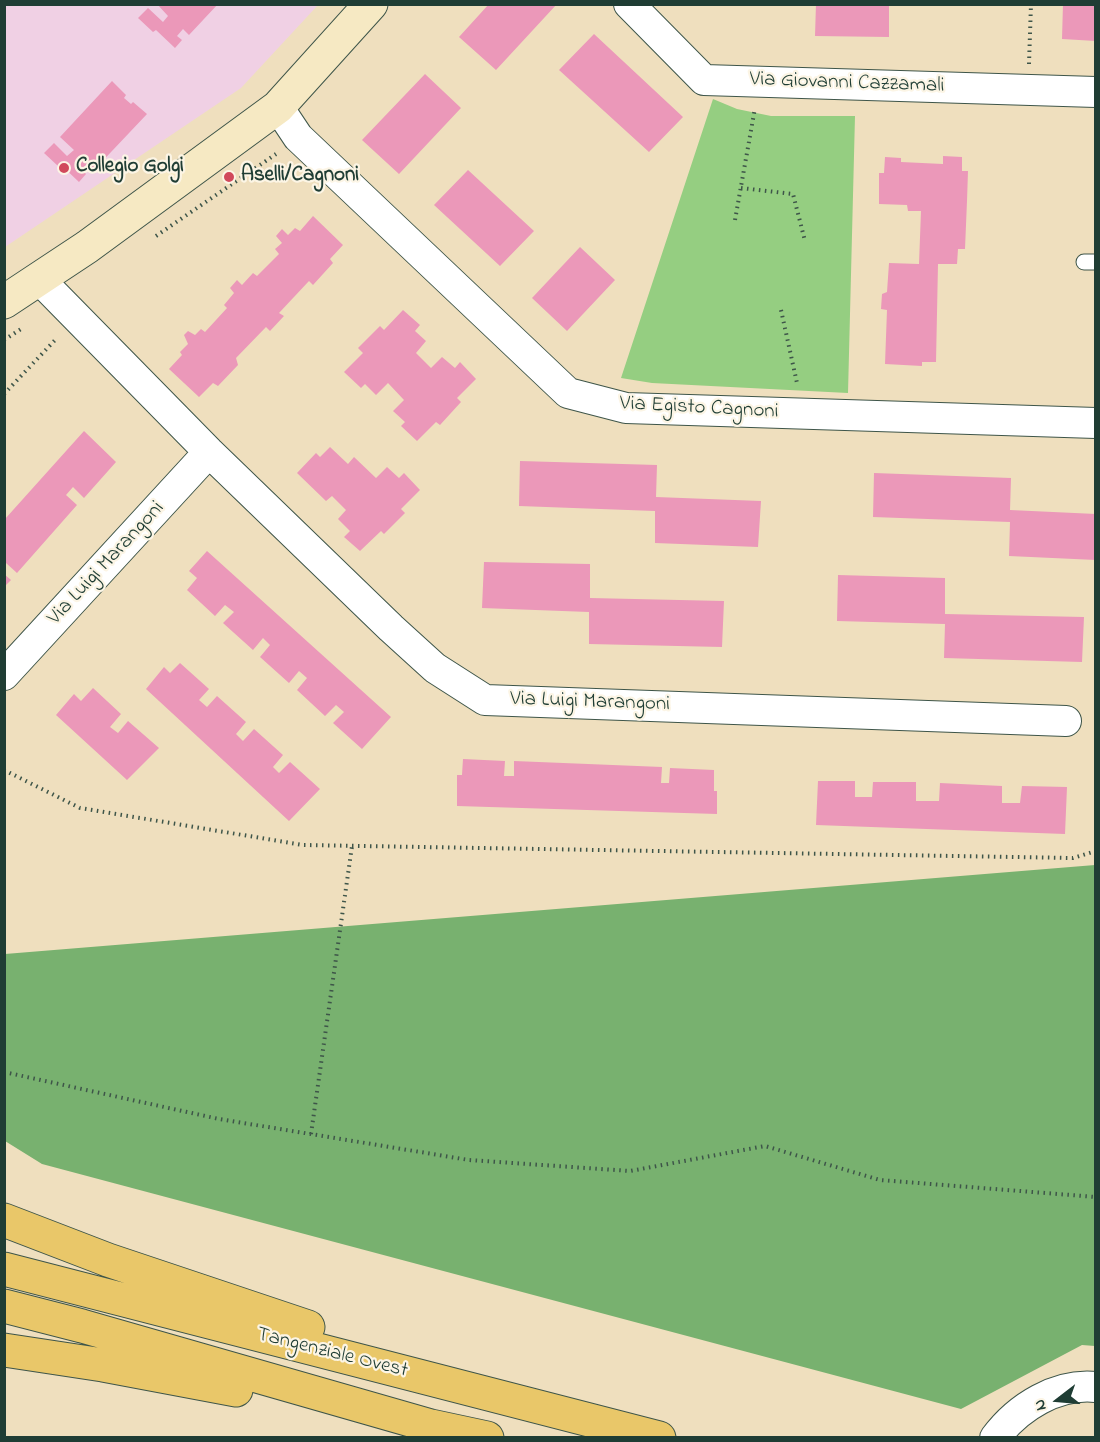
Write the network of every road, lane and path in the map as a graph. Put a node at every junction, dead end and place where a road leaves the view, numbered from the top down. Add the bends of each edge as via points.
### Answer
1 (371, 4) edge
2 (629, 4) edge
3 (1095, 92) edge
4 (755, 105) dead end
5 (278, 107) junction
6 (741, 188) junction
7 (735, 220) dead end
8 (805, 241) dead end
9 (40, 280) junction
10 (4, 302) edge
11 (781, 310) dead end
12 (76, 317) junction
13 (808, 385) dead end
14 (4, 394) edge
15 (1095, 423) edge
16 (209, 452) junction
17 (5, 672) edge
18 (1066, 721) dead end
19 (4, 770) edge
20 (352, 846) junction
21 (1095, 851) edge
22 (4, 1072) edge
23 (311, 1134) junction
24 (1095, 1197) edge
25 (4, 1220) edge
26 (4, 1269) edge
27 (4, 1306) edge
28 (4, 1350) edge
29 (1095, 1387) edge
30 (557, 1412) junction
31 (431, 1426) junction
32 (487, 1437) edge
33 (659, 1437) edge
34 (995, 1437) edge

1 - 5 street
2 - 3 street, Via Giovanni Cazzamali via 704,80
4 - 6 path
5 - 9 street
5 - 15 street, Via Egisto Cagnoni via 298,137 568,393 626,408
6 - 7 path
6 - 8 path via 793,194
9 - 10 street
9 - 12 street, Via Luigi Marangoni
11 - 13 path via 797,383
12 - 14 path
12 - 16 street, Via Luigi Marangoni
16 - 17 street, Via Luigi Marangoni
16 - 18 street, Via Luigi Marangoni via 435,668 485,700
19 - 20 path via 80,808 303,844
20 - 21 path via 1073,858
20 - 23 path
22 - 23 path via 219,1119
23 - 24 path via 469,1160 630,1171 765,1146 880,1180
25 - 30 highway via 108,1260
26 - 30 highway, Tangenziale Ovest
27 - 31 highway, Tangenziale Ovest
28 - 31 highway
29 - 34 street via 1077,1386 1053,1393 1024,1410
30 - 33 highway, Tangenziale Ovest
31 - 32 highway, Tangenziale Ovest

